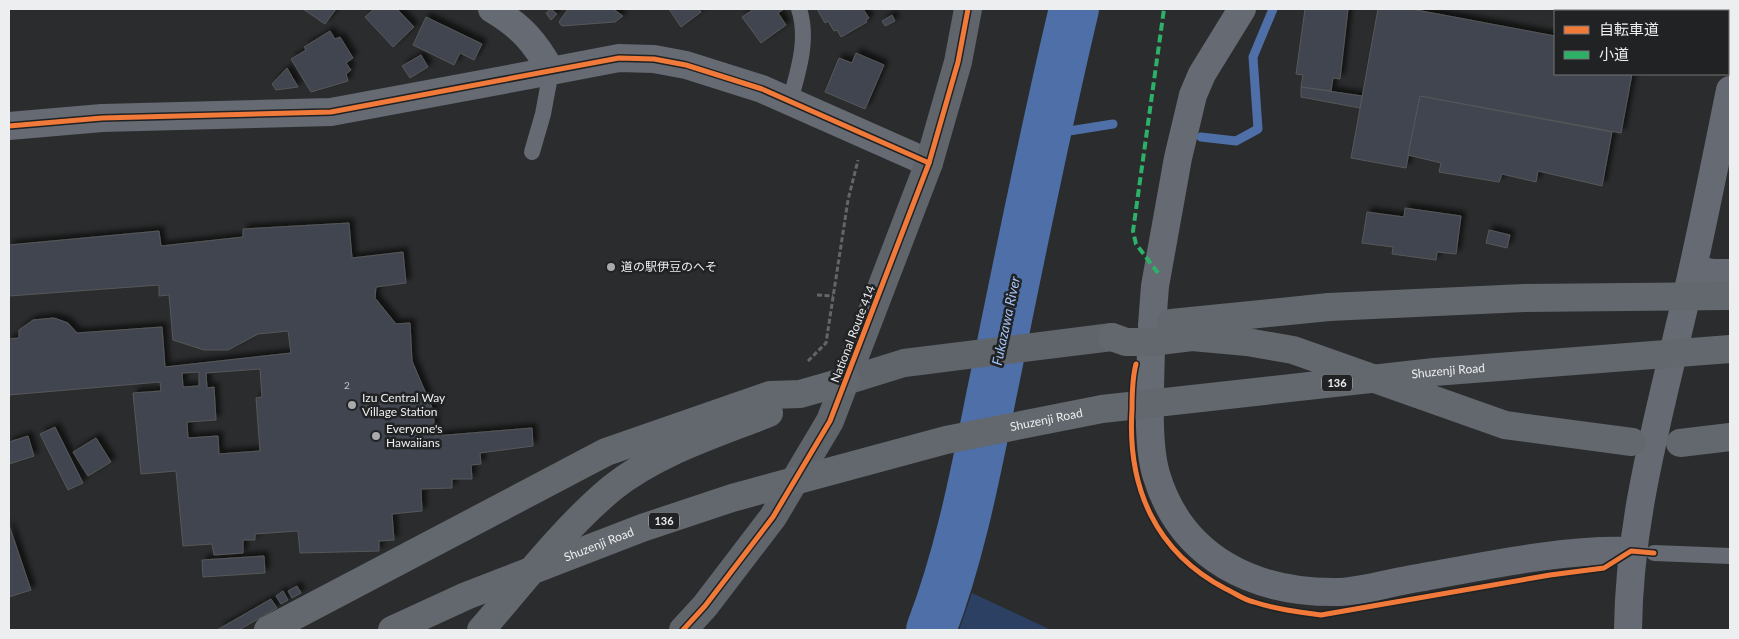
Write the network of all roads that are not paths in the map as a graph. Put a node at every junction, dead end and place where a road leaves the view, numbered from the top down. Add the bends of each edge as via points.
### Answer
1 (492, 9) edge
2 (800, 9) edge
3 (968, 9) edge
4 (1242, 9) edge
5 (551, 71) junction
6 (1730, 90) edge
7 (790, 101) junction
8 (9, 126) edge
9 (532, 152) dead end
10 (929, 163) junction
11 (1693, 269) junction
12 (1730, 273) edge
13 (1730, 296) edge
14 (1151, 333) junction
15 (1730, 350) edge
16 (846, 381) junction
17 (800, 394) junction
18 (1730, 436) edge
19 (1632, 442) dead end
20 (1680, 443) dead end
21 (1642, 552) junction
22 (1730, 556) edge
23 (268, 630) edge
24 (392, 630) edge
25 (481, 630) edge
26 (683, 630) edge
27 (1628, 630) edge

1 - 5 street via 515,23 532,41
2 - 7 lane via 801,58
3 - 10 highway, National Route 414 via 958,62
4 - 14 street via 1193,95 1155,286
5 - 7 street via 619,58 654,59 762,88
5 - 8 street via 330,112 102,118
5 - 9 lane
6 - 11 street
7 - 10 street
10 - 16 highway, National Route 414
11 - 12 street
11 - 21 street via 1645,472
13 - 14 highway, bridge via 1524,298 1329,307
14 - 16 highway via 1125,329 1112,337 904,363
14 - 19 highway via 1293,350 1505,425
14 - 21 street via 1152,444 1155,472 1166,502 1179,524 1199,547 1244,577 1271,586 1341,592 1560,555 1611,550
15 - 24 highway, Shuzenji Road / 136, bridge via 1434,372 1111,408 946,440 732,498 642,528 466,596
16 - 17 highway
16 - 26 highway, National Route 414 via 830,421 773,517
17 - 23 highway via 770,394 606,452
17 - 25 highway via 770,413 686,446 613,488 574,524
18 - 20 highway
21 - 22 lane
21 - 27 street via 1628,593

